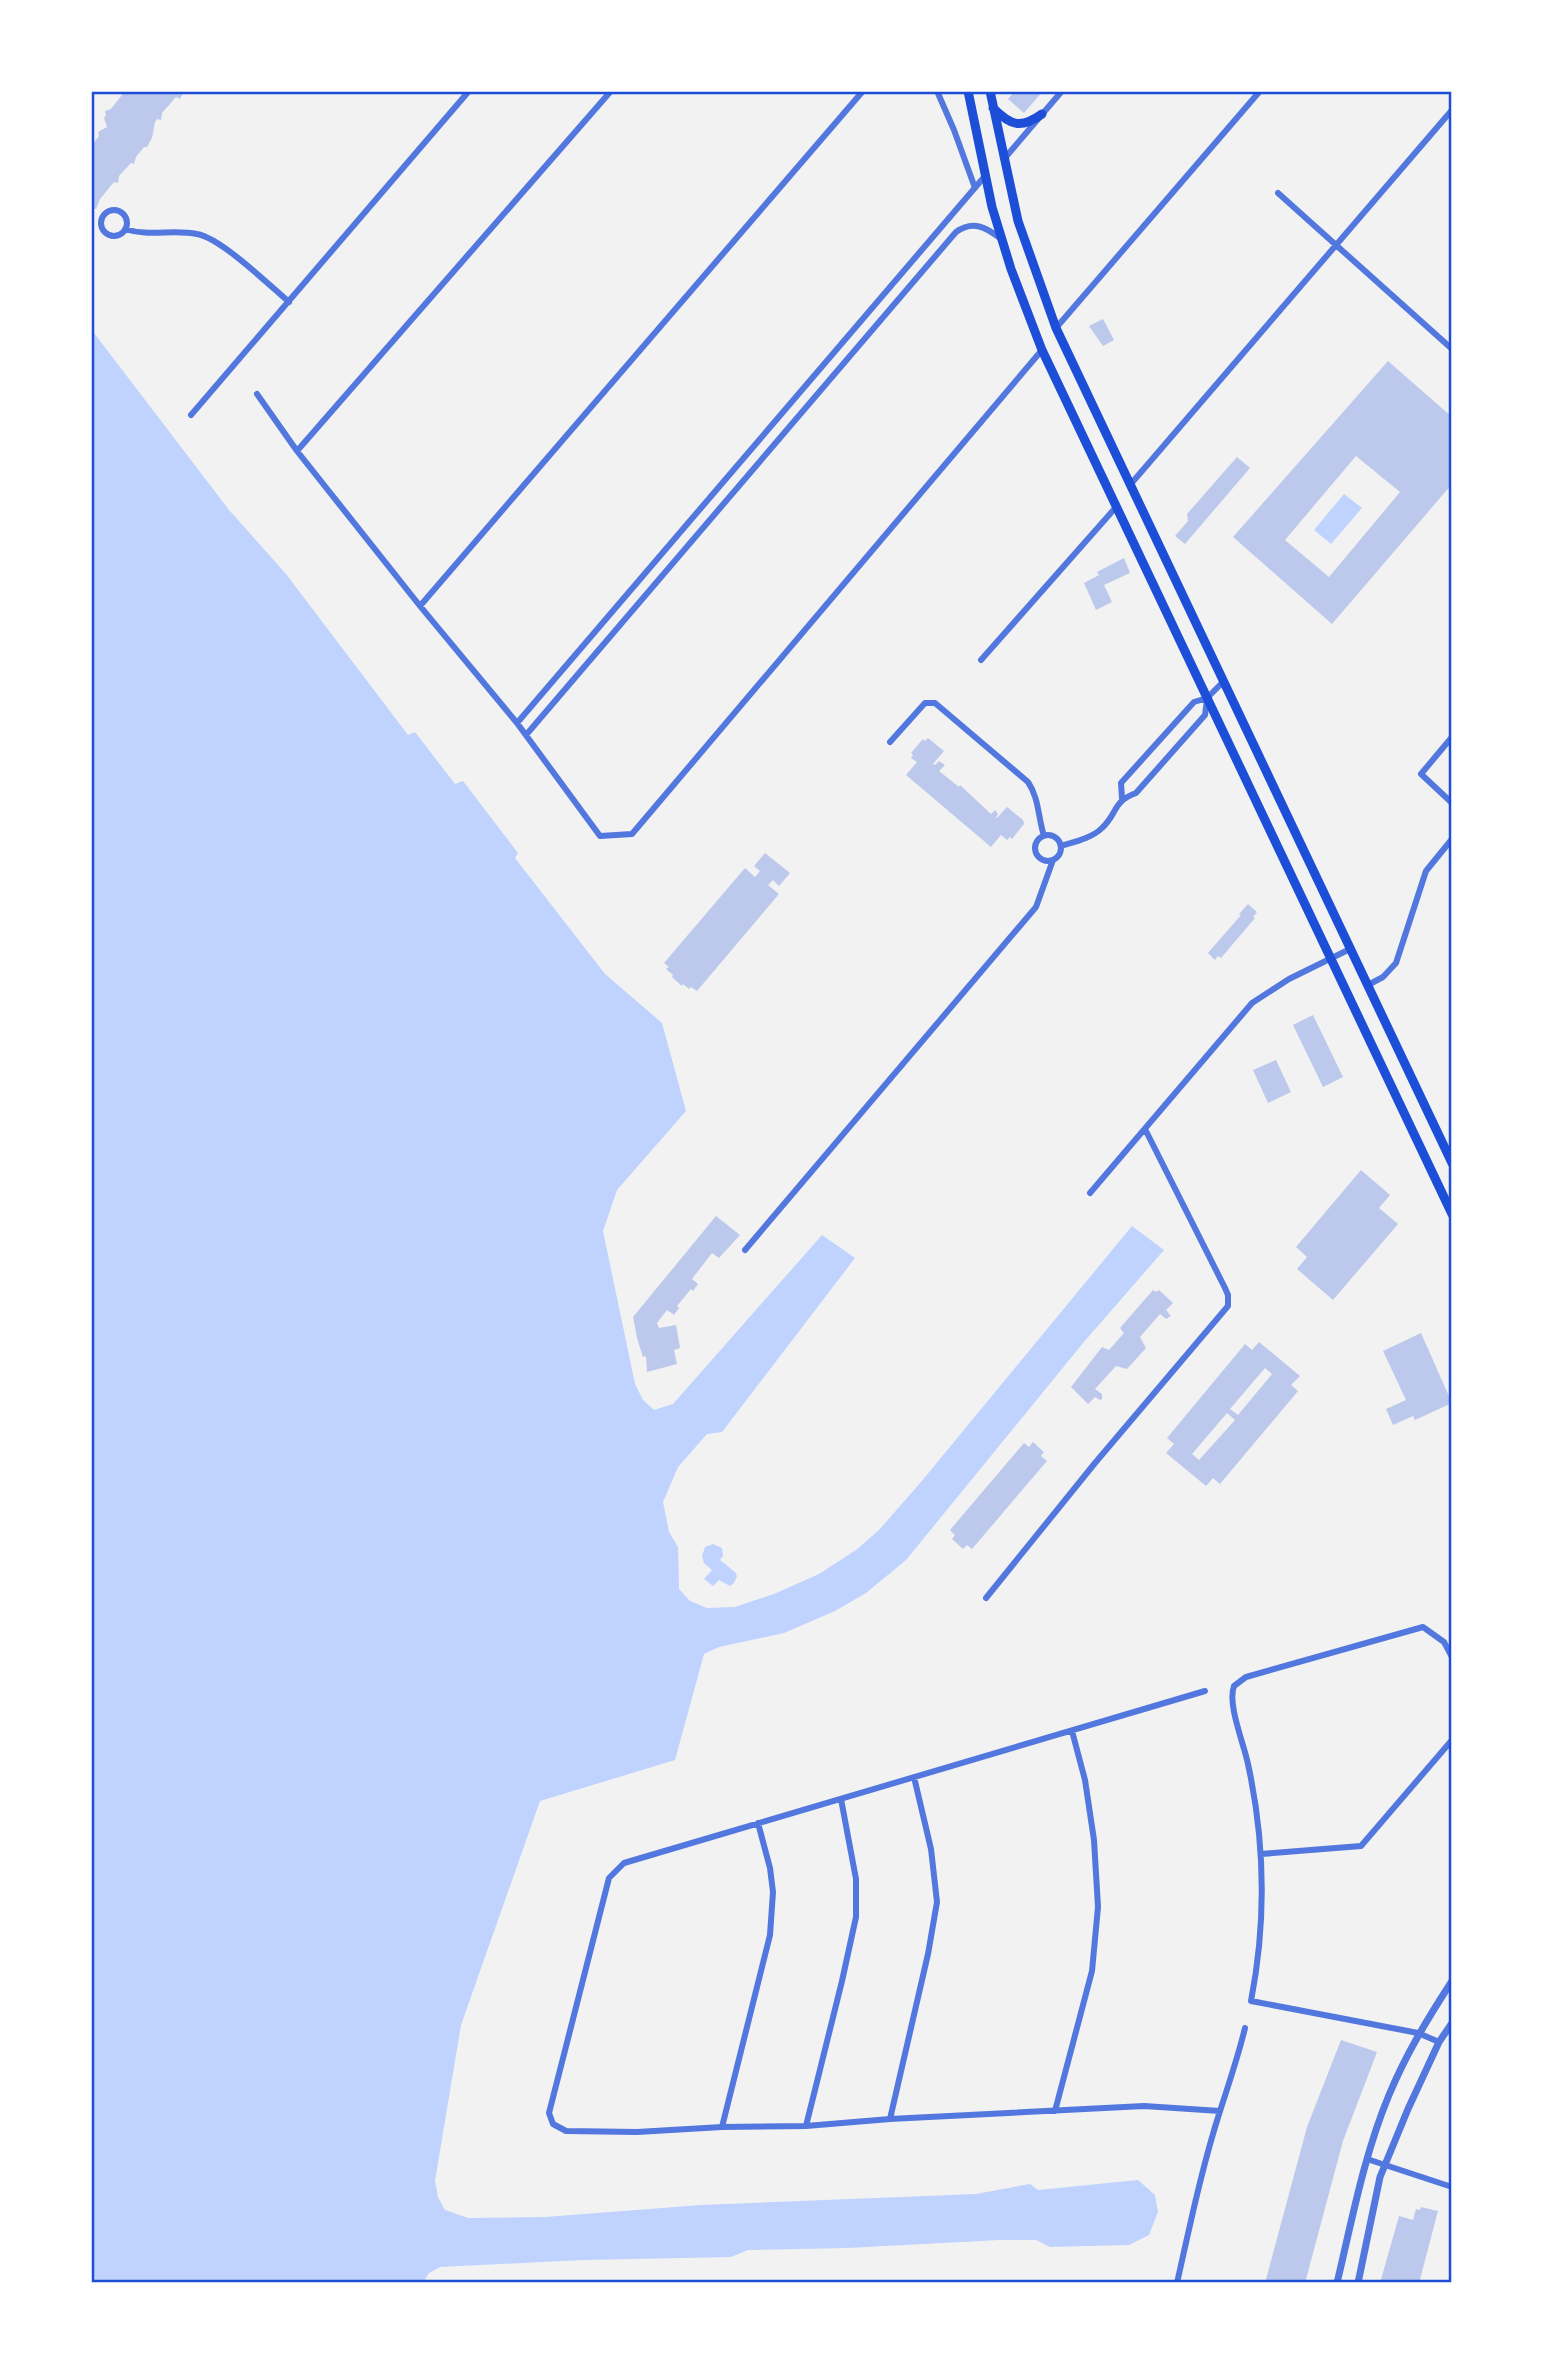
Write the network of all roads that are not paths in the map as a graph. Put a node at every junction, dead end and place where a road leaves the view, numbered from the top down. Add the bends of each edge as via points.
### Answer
1 (470, 91) edge
2 (611, 91) edge
3 (863, 91) edge
4 (937, 91) edge
5 (968, 91) edge
6 (990, 91) edge
7 (1062, 91) edge
8 (1260, 91) edge
9 (993, 108) junction
10 (1452, 110) edge
11 (1042, 114) junction
12 (1004, 160) junction
13 (985, 176) junction
14 (975, 188) junction
15 (1278, 193) dead end
16 (125, 229) junction
17 (1002, 239) junction
18 (1338, 245) junction
19 (289, 302) junction
20 (1056, 328) junction
21 (1452, 349) edge
22 (1042, 350) junction
23 (257, 394) dead end
24 (191, 415) dead end
25 (297, 451) junction
26 (1130, 485) junction
27 (1117, 506) junction
28 (420, 606) junction
29 (981, 660) dead end
30 (1223, 682) junction
31 (1207, 698) junction
32 (517, 723) junction
33 (526, 735) junction
34 (1452, 737) edge
35 (890, 742) dead end
36 (1142, 760) junction
37 (1154, 772) junction
38 (1122, 798) junction
39 (1452, 803) edge
40 (1044, 836) junction
41 (1452, 839) edge
42 (1061, 846) junction
43 (1053, 860) junction
44 (1350, 949) junction
45 (1331, 959) junction
46 (1368, 985) junction
47 (1144, 1129) junction
48 (1452, 1163) edge
49 (1090, 1193) dead end
50 (1451, 1212) edge
51 (745, 1250) dead end
52 (986, 1598) dead end
53 (1452, 1657) edge
54 (1205, 1692) dead end
55 (1073, 1731) junction
56 (1452, 1740) edge
57 (914, 1777) junction
58 (841, 1799) junction
59 (758, 1824) junction
60 (1261, 1854) junction
61 (1452, 1982) edge
62 (1452, 2023) edge
63 (1245, 2028) dead end
64 (1418, 2033) junction
65 (1439, 2042) junction
66 (1055, 2111) junction
67 (1220, 2111) junction
68 (890, 2119) junction
69 (806, 2126) junction
70 (723, 2127) junction
71 (1367, 2159) junction
72 (1385, 2166) junction
73 (1452, 2187) edge
74 (1177, 2283) edge
75 (1337, 2283) edge
76 (1358, 2283) edge

1 - 19 street
2 - 25 street
3 - 28 street
4 - 14 street
5 - 13 main road
6 - 9 main road
7 - 11 street
8 - 20 street
9 - 11 main road via 1019,124
9 - 12 main road
10 - 18 street
11 - 12 street
12 - 20 main road via 1025,243
13 - 14 street
13 - 17 main road
14 - 32 street
15 - 18 street
16 - 16 street via 126,219 120,212 110,211 102,218 101,228 108,235 118,236
16 - 19 street via 197,233 212,239
17 - 22 main road
17 - 33 street via 975,225 956,232
18 - 21 street
18 - 26 street
19 - 24 street
20 - 26 main road
22 - 27 main road
22 - 33 street via 632,834 600,836
23 - 25 street
25 - 28 street
26 - 30 main road
27 - 29 street
27 - 31 main road
28 - 32 street
30 - 31 street
30 - 44 main road
31 - 36 street via 1194,702
31 - 37 street via 1205,715
31 - 45 main road
32 - 33 street
34 - 39 street via 1421,774
35 - 40 street via 925,703 935,702 1028,782 1037,796
36 - 37 street
36 - 38 street via 1121,783
37 - 38 street via 1136,793
38 - 42 street via 1102,828
40 - 42 street via 1053,836
40 - 43 street via 1035,844 1035,853 1044,861
41 - 46 street via 1426,871 1396,963
42 - 43 street
43 - 51 street via 1036,908
44 - 45 street
44 - 46 main road
45 - 47 street via 1252,1003
45 - 50 main road
46 - 48 main road
47 - 49 street
47 - 52 street via 1225,1288 1228,1306
53 - 60 street via 1444,1642 1423,1627 1246,1677 1234,1686 1232,1698 1249,1766
54 - 55 street
55 - 57 street
55 - 66 street via 1094,1840 1098,1907 1092,1971
56 - 60 street via 1361,1846
57 - 58 street
57 - 68 street via 931,1849 937,1902
58 - 59 street
58 - 69 street via 856,1879 856,1917
59 - 70 street via 773,1892 770,1935
59 - 70 street via 624,1863 609,1878 549,2113 554,2124 566,2131
60 - 64 street via 1259,1963 1251,2001
61 - 64 street
62 - 65 street
63 - 67 street
64 - 65 street
64 - 71 street
65 - 72 street
66 - 67 street via 1144,2106
66 - 68 street
67 - 74 street
68 - 69 street
69 - 70 street
71 - 72 street
71 - 75 street
72 - 73 street
72 - 76 street

